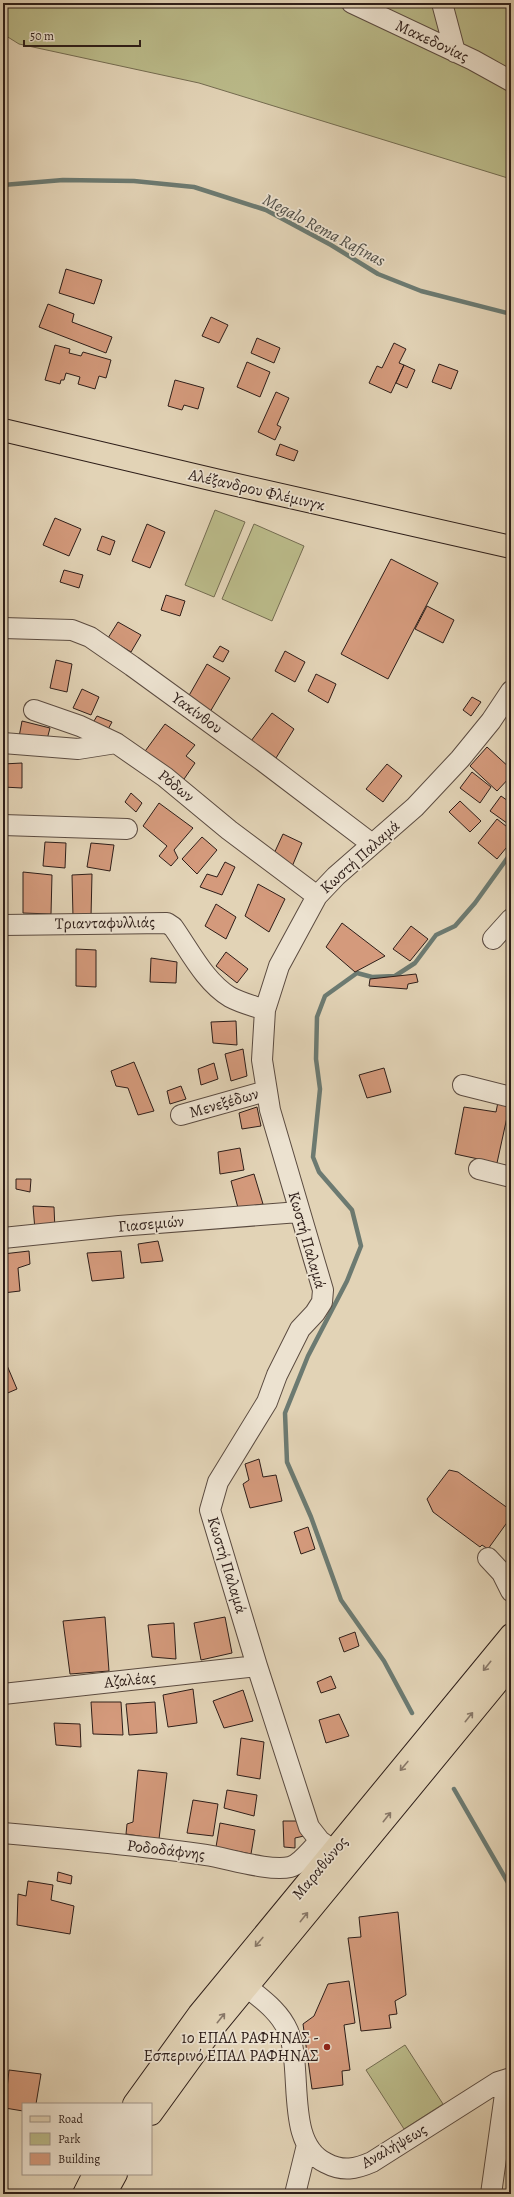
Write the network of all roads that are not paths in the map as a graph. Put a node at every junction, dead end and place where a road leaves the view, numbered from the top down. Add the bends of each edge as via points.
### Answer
1 (352, 3) edge
2 (442, 3) edge
3 (455, 52) junction
4 (511, 81) edge
5 (3, 430) edge
6 (511, 547) edge
7 (3, 628) edge
8 (511, 691) edge
9 (34, 710) dead end
10 (7, 743) edge
11 (116, 743) junction
12 (3, 825) edge
13 (127, 829) dead end
14 (372, 844) junction
15 (317, 896) junction
16 (511, 919) edge
17 (3, 925) edge
18 (493, 939) dead end
19 (265, 1010) junction
20 (463, 1085) dead end
21 (266, 1091) junction
22 (511, 1097) edge
23 (181, 1116) dead end
24 (479, 1169) dead end
25 (511, 1177) edge
26 (300, 1212) junction
27 (3, 1238) edge
28 (488, 1558) dead end
29 (511, 1591) edge
30 (511, 1636) edge
31 (257, 1666) junction
32 (511, 1666) edge
33 (3, 1694) edge
34 (3, 1834) edge
35 (327, 1846) junction
36 (247, 1987) junction
37 (509, 2079) edge
38 (135, 2103) edge
39 (152, 2113) edge
40 (306, 2146) junction
41 (94, 2175) edge
42 (115, 2175) edge
43 (84, 2194) edge
44 (105, 2194) edge
45 (295, 2194) edge
46 (491, 2194) edge

1 - 3 street, Μακεδονίας
2 - 3 street
3 - 4 street, Μακεδονίας
5 - 6 main road, Αλέξανδρου Φλέμινγκ
7 - 14 street, Υακίνθου via 72,630 90,637 264,762
8 - 14 street, Κωστή Παλαμά via 460,759 415,807
9 - 11 street, Ρόδων via 80,726
10 - 11 street via 78,749
11 - 15 street, Ρόδων via 165,777
12 - 13 street
14 - 15 street, Κωστή Παλαμά
15 - 19 street, Κωστή Παλαμά via 279,966
16 - 18 street
17 - 19 street, Τριανταφυλλιάς via 166,923 174,927 218,988 231,997
19 - 21 street, Κωστή Παλαμά via 262,1060
20 - 22 street
21 - 23 street, Μενεξέδων
21 - 26 street, Κωστή Παλαμά
24 - 25 street
26 - 27 street, Γιασεμιών
26 - 31 street, Κωστή Παλαμά via 323,1290 322,1302 300,1329 277,1375 267,1402 218,1482 210,1510
28 - 29 street via 502,1574
30 -> 35 main road, Μαραθώνος
31 - 33 street, Αζαλέας
31 - 35 street, Κωστή Παλαμά via 307,1820
36 -> 32 main road, Μαραθώνος
34 - 35 street, Ροδοδάφνης via 94,1841 206,1855 275,1867 290,1867
35 -> 38 main road, Μαραθώνος
39 -> 36 main road, Μαραθώνος via 188,2060
36 - 40 street via 277,2013 288,2031 294,2052 298,2114
37 - 40 street, Αναλήψεως via 498,2082 386,2154 361,2167 351,2169 332,2166 313,2154
37 - 46 street
40 - 45 street
41 - 43 main road
42 - 44 main road

